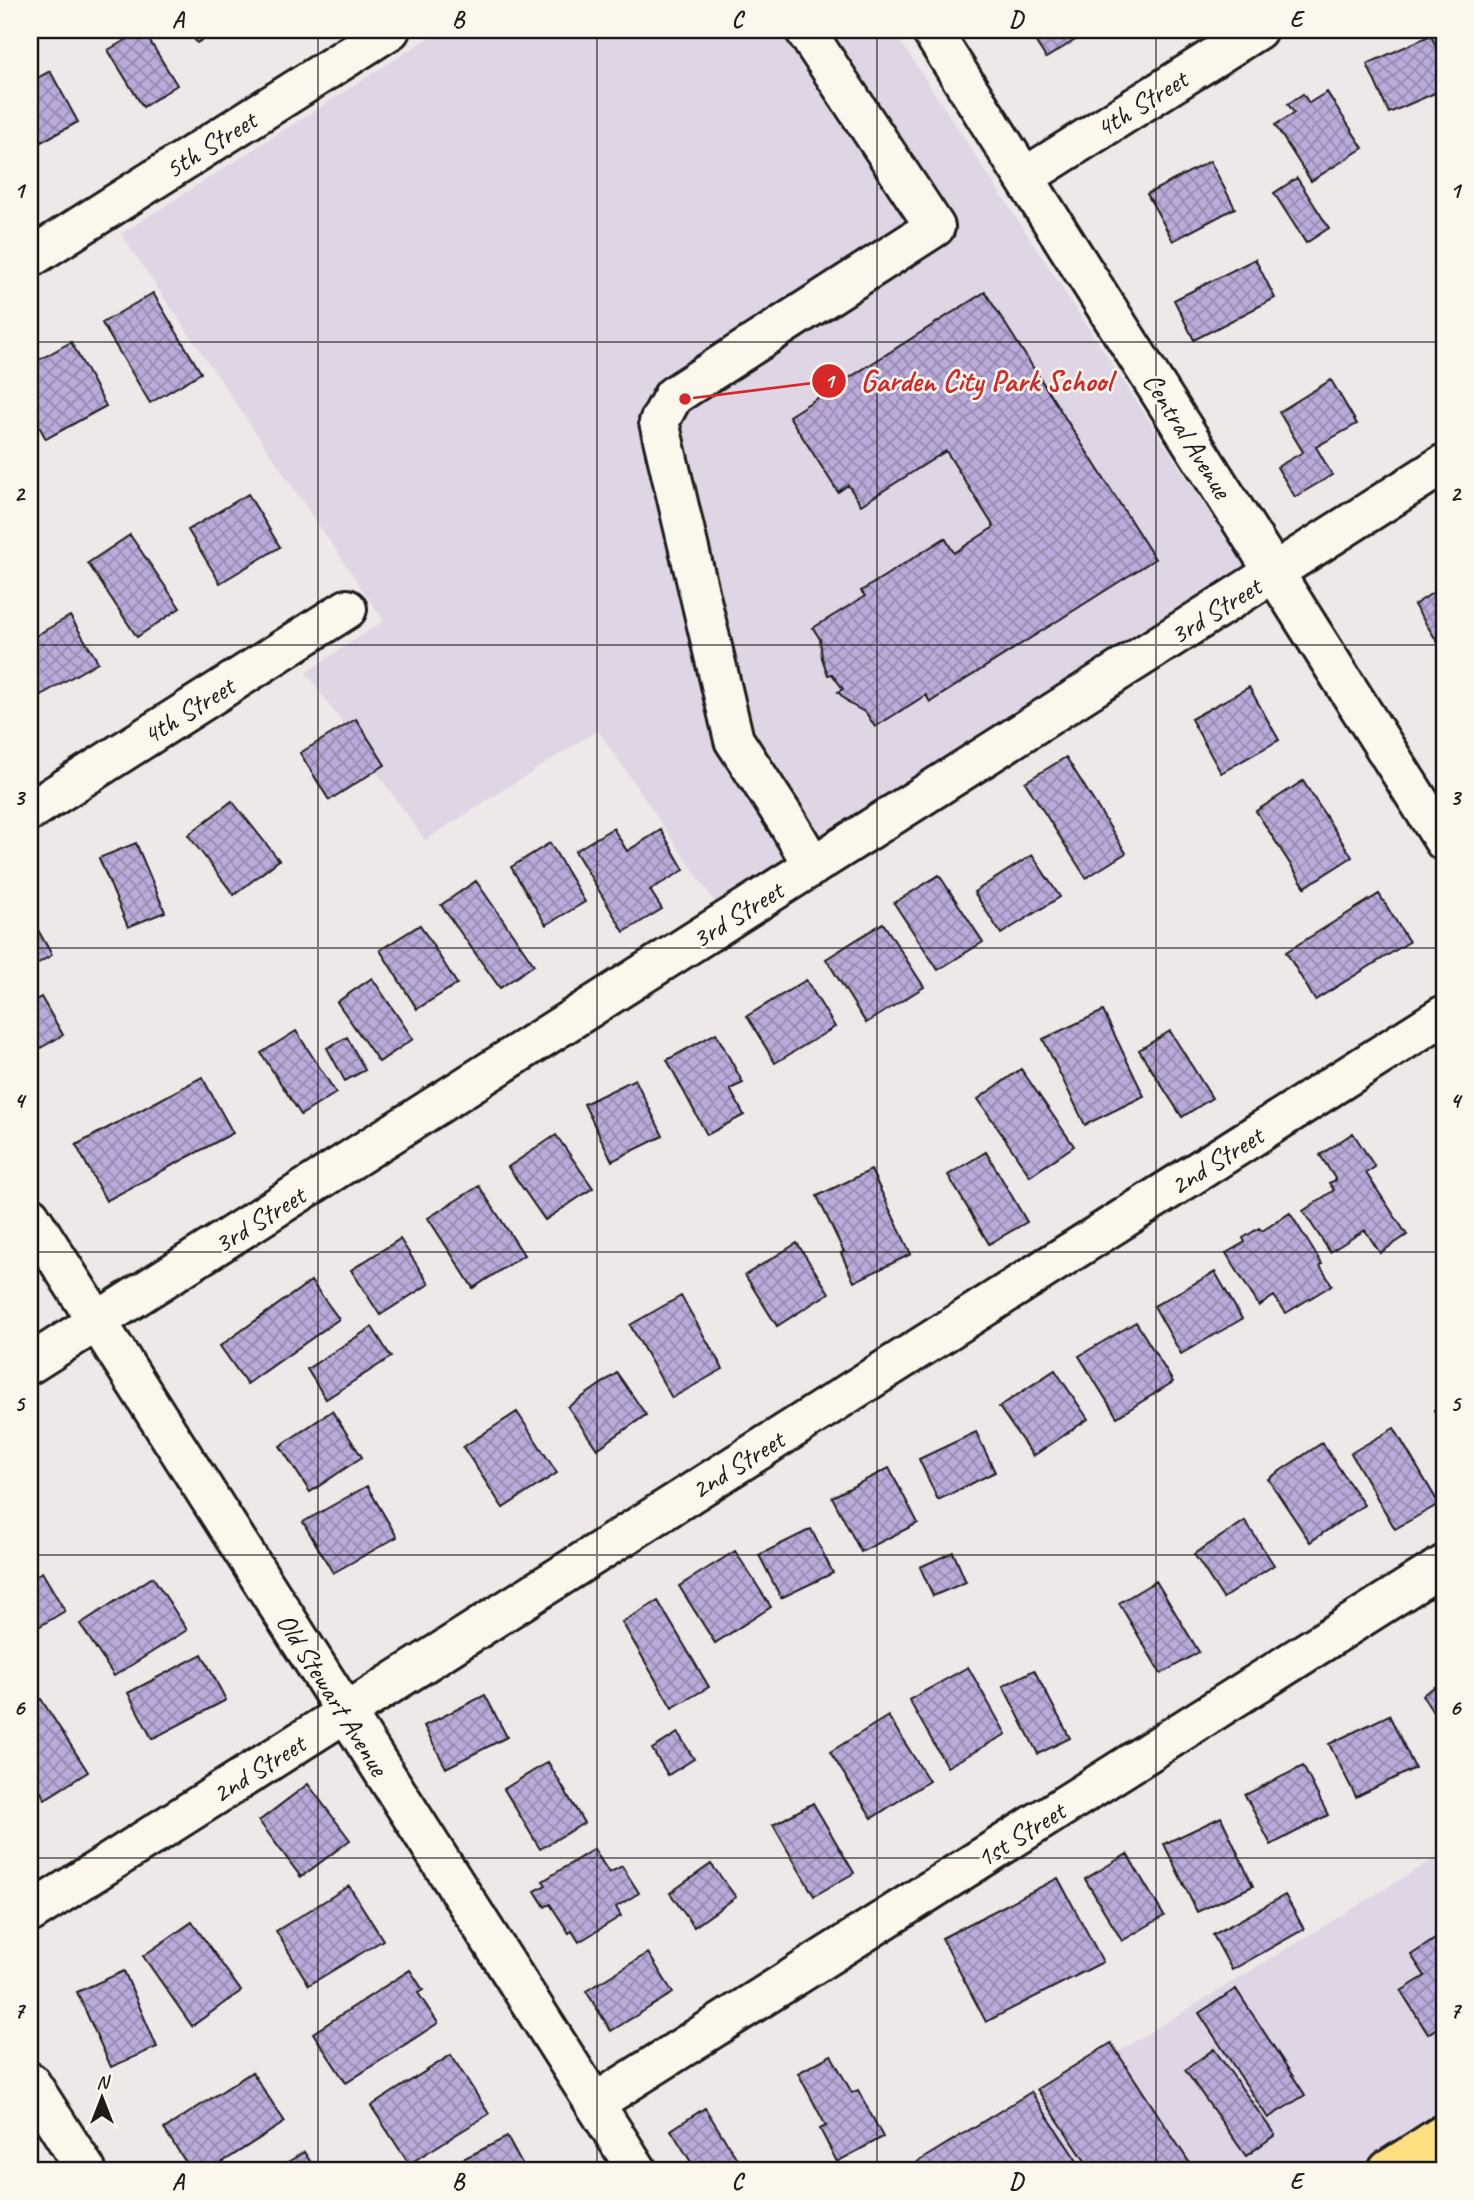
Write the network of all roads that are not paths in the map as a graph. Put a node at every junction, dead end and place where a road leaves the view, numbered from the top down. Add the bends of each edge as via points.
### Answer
1 (390, 30) edge
2 (931, 30) edge
3 (1257, 30) edge
4 (807, 31) edge
5 (1025, 177) junction
6 (30, 258) edge
7 (1444, 464) edge
8 (1274, 572) junction
9 (347, 610) dead end
10 (30, 811) edge
11 (1444, 841) edge
12 (813, 866) junction
13 (1444, 1015) edge
14 (30, 1216) edge
15 (97, 1322) junction
16 (30, 1364) edge
17 (1444, 1565) edge
18 (345, 1713) junction
19 (30, 1913) edge
20 (30, 2082) edge
21 (595, 2104) junction
22 (1439, 2149) edge
23 (86, 2170) edge
24 (637, 2170) edge
25 (1388, 2170) edge

1 - 6 street, 5th Street
2 - 5 street, Central Avenue
3 - 5 street, 4th Street
4 - 12 street via 934,227 673,396 659,422 734,740
5 - 8 street, Central Avenue
7 - 8 street, 3rd Street
8 - 11 street, Central Avenue
8 - 12 street, 3rd Street
9 - 10 street, 4th Street
12 - 15 street, 3rd Street
13 - 18 street, 2nd Street
14 - 15 street, Old Stewart Avenue
15 - 16 street, 3rd Street
15 - 18 street, Old Stewart Avenue
17 - 21 street, 1st Street
18 - 19 street, 2nd Street
18 - 21 street, Old Stewart Avenue
20 - 23 street
21 - 24 street, Old Stewart Avenue
22 - 25 main road

